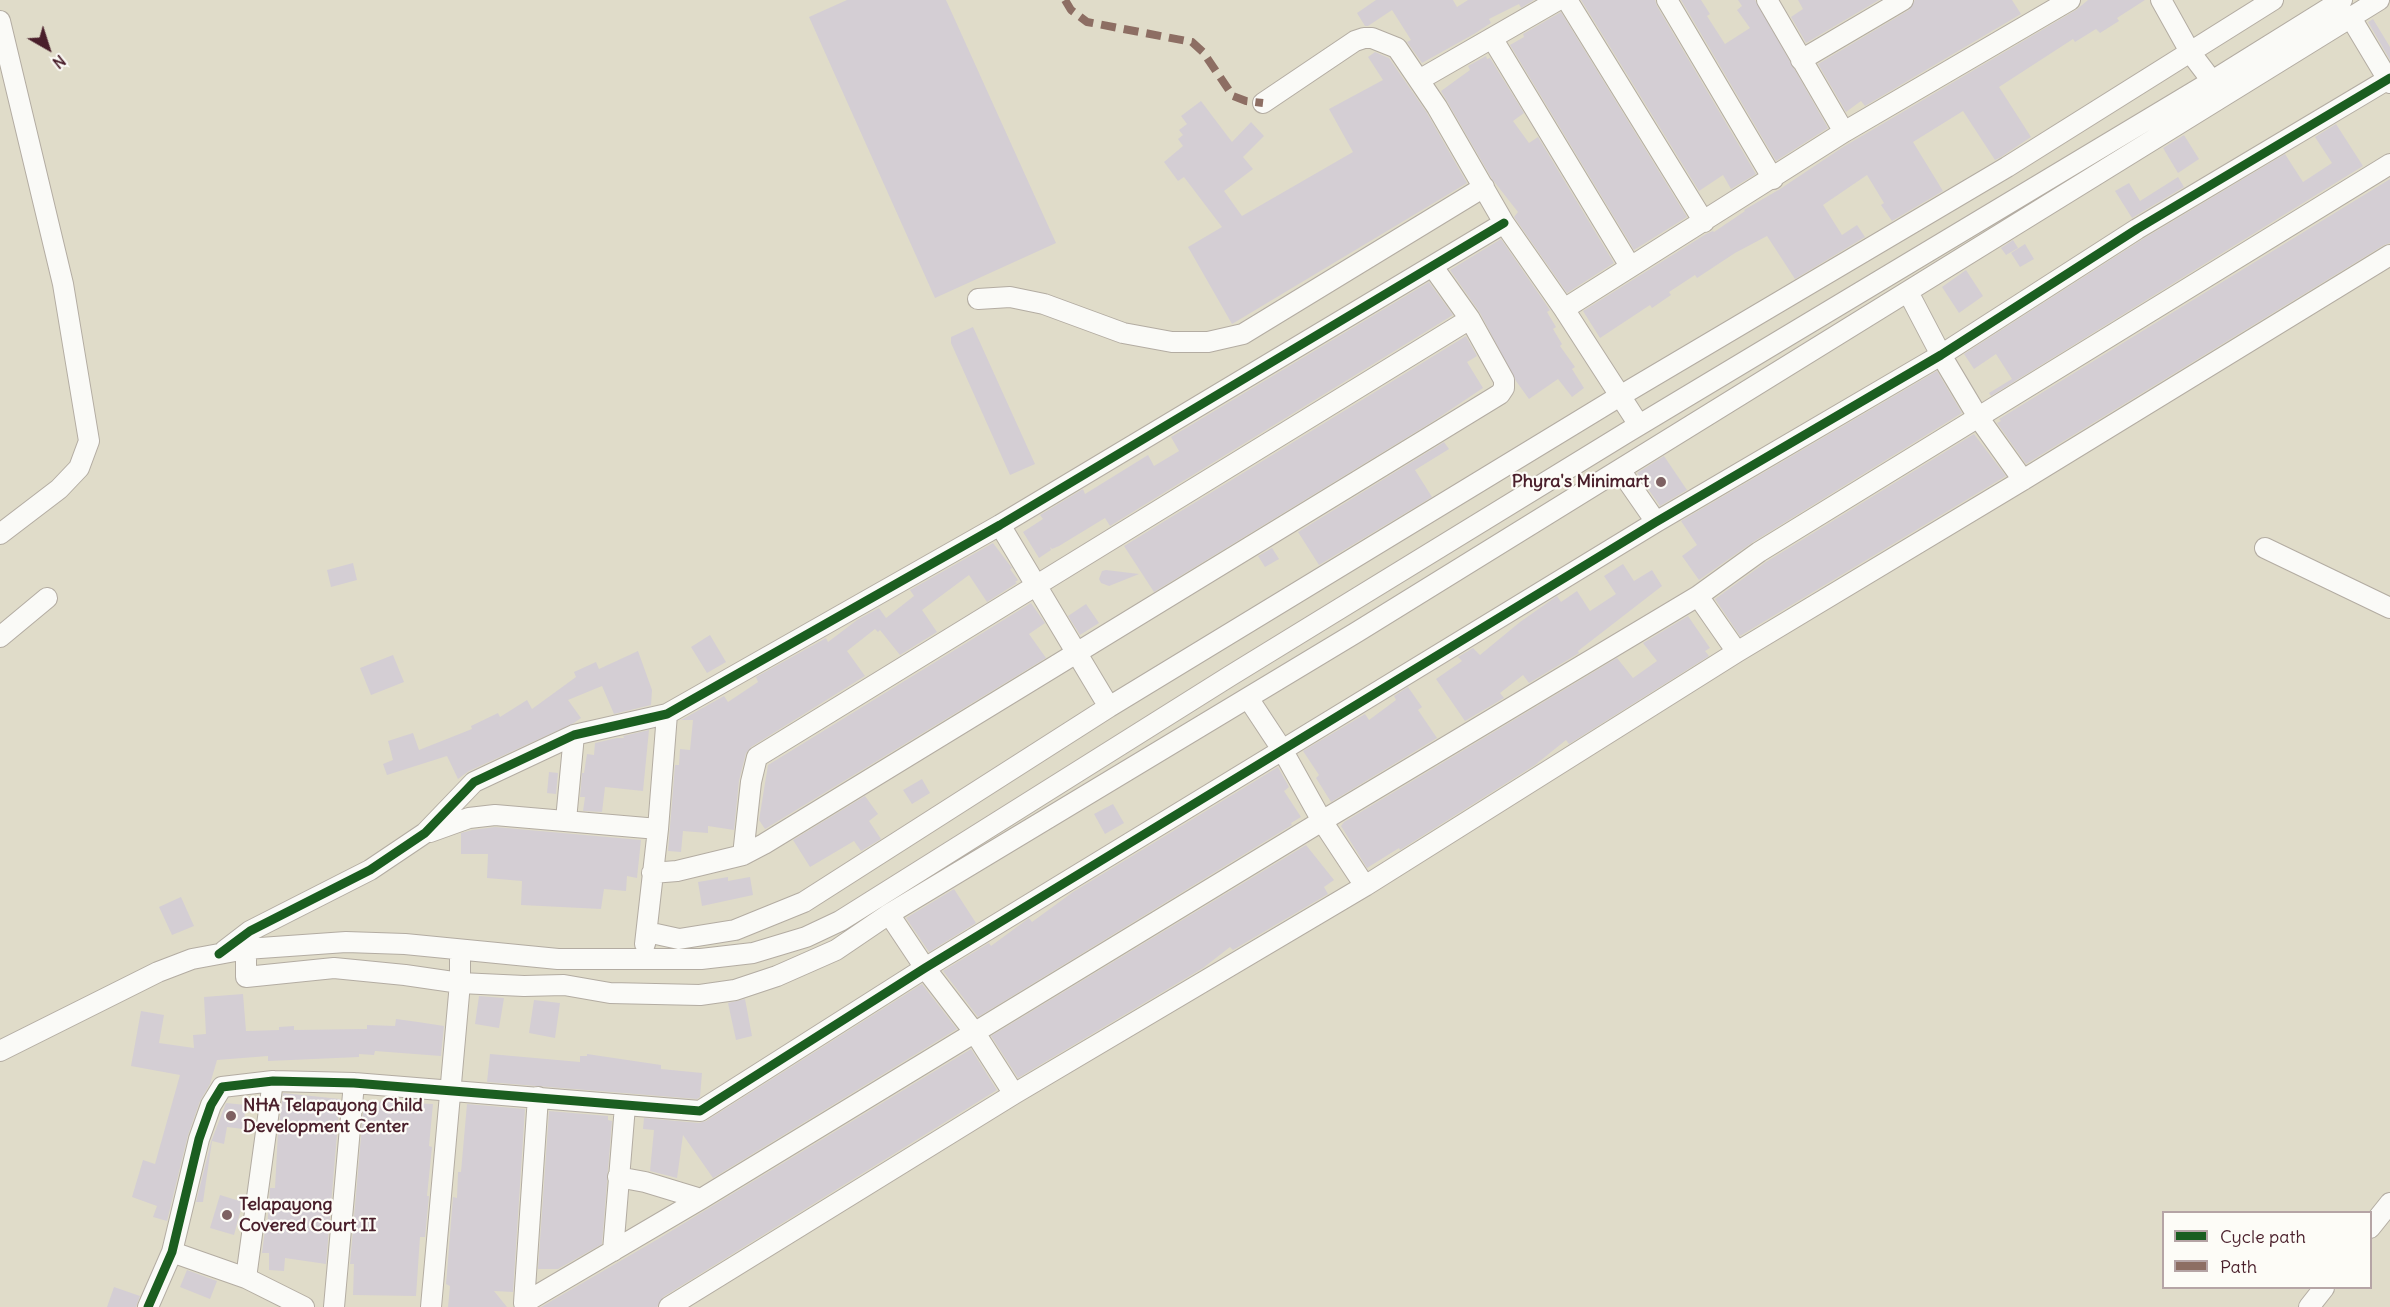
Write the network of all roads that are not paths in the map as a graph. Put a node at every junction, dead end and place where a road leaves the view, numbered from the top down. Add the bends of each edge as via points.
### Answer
1 (1558, 0) edge
2 (1567, 0) edge
3 (1667, 0) edge
4 (1767, 0) edge
5 (1903, 0) edge
6 (2070, 0) edge
7 (2161, 0) edge
8 (2273, 0) edge
9 (2342, 0) edge
10 (2379, 0) edge
11 (2043, 7) edge
12 (2351, 18) junction
13 (0, 21) edge
14 (1492, 38) junction
15 (2190, 52) junction
16 (1801, 60) junction
17 (1419, 80) junction
18 (2389, 80) edge
19 (2212, 81) junction
20 (1263, 103) dead end
21 (1844, 132) junction
22 (2390, 164) edge
23 (1773, 179) junction
24 (1484, 187) junction
25 (1704, 222) junction
26 (1504, 223) junction
27 (2390, 255) edge
28 (1630, 266) junction
29 (1433, 267) junction
30 (1908, 292) junction
31 (978, 299) dead end
32 (1564, 309) junction
33 (1470, 319) junction
34 (1941, 355) junction
35 (1620, 396) junction
36 (1978, 417) junction
37 (1639, 425) junction
38 (1620, 470) junction
39 (2023, 480) junction
40 (1656, 522) junction
41 (1000, 525) junction
42 (0, 534) edge
43 (2265, 548) dead end
44 (1036, 587) junction
45 (1698, 596) junction
46 (47, 598) dead end
47 (2390, 608) edge
48 (0, 637) edge
49 (1737, 652) junction
50 (1077, 654) junction
51 (1248, 698) junction
52 (1109, 707) junction
53 (667, 714) junction
54 (574, 735) junction
55 (1283, 751) junction
56 (566, 820) junction
57 (1323, 821) junction
58 (658, 830) junction
59 (425, 833) junction
60 (743, 855) junction
61 (652, 873) junction
62 (1365, 886) junction
63 (889, 914) junction
64 (647, 932) junction
65 (246, 949) junction
66 (460, 950) junction
67 (219, 954) junction
68 (643, 960) junction
69 (925, 968) junction
70 (460, 983) junction
71 (975, 1033) junction
72 (0, 1051) edge
73 (273, 1081) junction
74 (354, 1083) junction
75 (449, 1090) junction
76 (1014, 1094) junction
77 (538, 1097) junction
78 (625, 1106) junction
79 (618, 1177) junction
80 (700, 1199) junction
81 (2390, 1203) edge
82 (2372, 1225) edge
83 (613, 1251) junction
84 (172, 1252) junction
85 (246, 1278) junction
86 (2322, 1289) edge
87 (525, 1305) edge
88 (148, 1307) edge
89 (304, 1307) edge
90 (334, 1307) edge
91 (430, 1307) edge
92 (669, 1307) edge
93 (2308, 1307) edge

1 - 14 street
2 - 25 street
3 - 23 street
4 - 16 street
5 - 16 street
6 - 11 street
7 - 15 street
8 - 15 street
9 - 19 street
10 - 12 street
11 - 21 street
12 - 18 street
12 - 30 street
13 - 42 street via 63,284 89,441 79,468 59,489
14 - 17 street
14 - 28 street
15 - 19 street
15 - 35 street via 2007,167
16 - 21 street
17 - 20 street via 1397,48 1381,40 1364,38
17 - 24 street
18 - 34 street via 2137,228
19 - 37 street
21 - 23 street
22 - 36 street
23 - 25 street
24 - 26 street
24 - 31 street via 1243,334 1208,342 1172,342 1123,333 1044,304 1010,297
25 - 28 street
26 - 29 street
26 - 32 street
27 - 39 street
28 - 32 street
29 - 33 street
29 - 41 street
30 - 34 street
30 - 38 street
32 - 35 street
33 - 44 street
33 - 50 street via 1504,380 1500,394
34 - 36 street
34 - 40 street
35 - 37 street
35 - 52 street
36 - 39 street
36 - 45 street via 1759,552
37 - 68 street via 840,921 806,937 753,953
38 - 40 street
38 - 51 street
39 - 49 street
40 - 55 street
41 - 44 street
41 - 53 street
43 - 47 street
44 - 50 street
44 - 60 street via 758,757 751,782
45 - 49 street
45 - 57 street
46 - 48 street
49 - 62 street
50 - 52 street
50 - 60 street
51 - 55 street
51 - 63 street
52 - 64 street via 804,902 735,930 679,939
53 - 54 street
53 - 58 street
54 - 56 street
54 - 59 street via 474,782
55 - 57 street
55 - 69 street
56 - 58 street
56 - 59 street via 469,818
57 - 62 street
57 - 71 street
58 - 61 street
59 - 67 street via 370,870 250,931
60 - 61 street via 678,871
61 - 64 street
62 - 76 street
63 - 69 street
63 - 70 street via 836,950 735,990 650,995 564,985
64 - 68 street
65 - 66 street via 346,942
65 - 67 street
65 - 70 street via 246,977 334,968
66 - 68 street via 558,959
66 - 70 street
67 - 72 street via 158,972
69 - 71 street
69 - 78 street via 700,1111
70 - 75 street
71 - 76 street
71 - 80 street
73 - 74 street
73 - 84 street via 222,1087 211,1105
73 - 85 street
74 - 75 street
74 - 90 street
75 - 77 street
75 - 91 street
76 - 92 street
77 - 78 street
77 - 87 street
78 - 79 street
79 - 80 street
79 - 83 street
80 - 83 street
81 - 82 street
83 - 87 street
84 - 85 street
84 - 88 street
85 - 89 street
86 - 93 street

